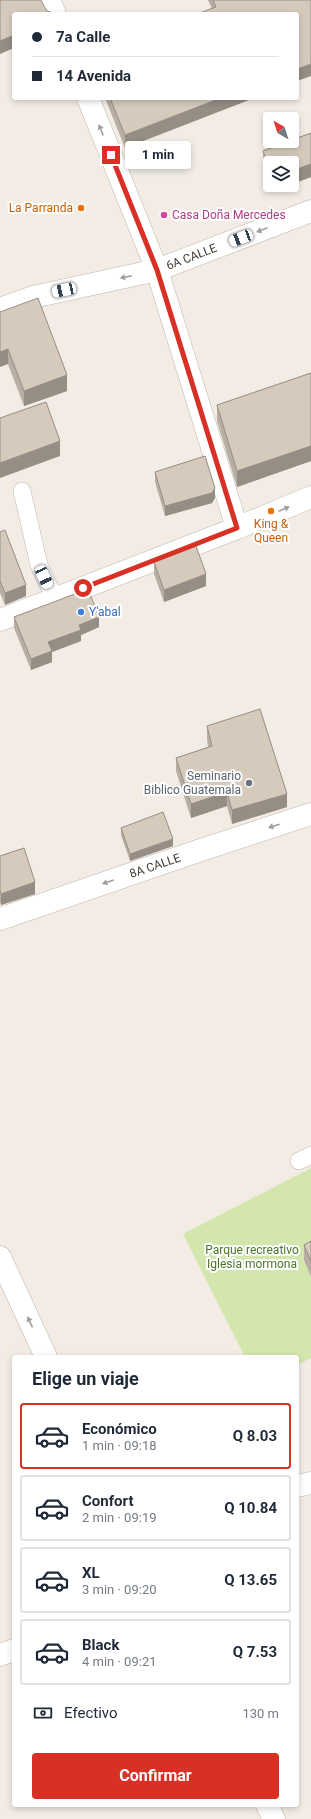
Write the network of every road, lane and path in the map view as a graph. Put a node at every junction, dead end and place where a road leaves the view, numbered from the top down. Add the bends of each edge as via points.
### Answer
1 (49, 0) edge
2 (54, 12) edge
3 (89, 100) edge
4 (311, 211) edge
5 (157, 270) junction
6 (0, 309) edge
7 (22, 491) dead end
8 (311, 497) edge
9 (237, 528) junction
10 (55, 599) junction
11 (0, 620) edge
12 (311, 814) edge
13 (0, 919) edge
14 (0, 1257) edge
15 (45, 1355) edge
16 (311, 1483) edge
17 (299, 1486) edge
18 (12, 1651) edge
19 (0, 1655) edge
20 (268, 1807) edge
21 (274, 1819) edge

1 - 2 street
5 -> 3 street
4 -> 5 street, 6A CALLE
5 -> 6 street, 6A CALLE via 33,297
5 - 9 street
7 - 10 lane via 39,565
9 -> 8 street
9 - 10 street
10 - 11 street
12 -> 13 street, 8A CALLE via 198,850
15 -> 14 street
16 - 17 street
18 - 19 street
20 - 21 street

